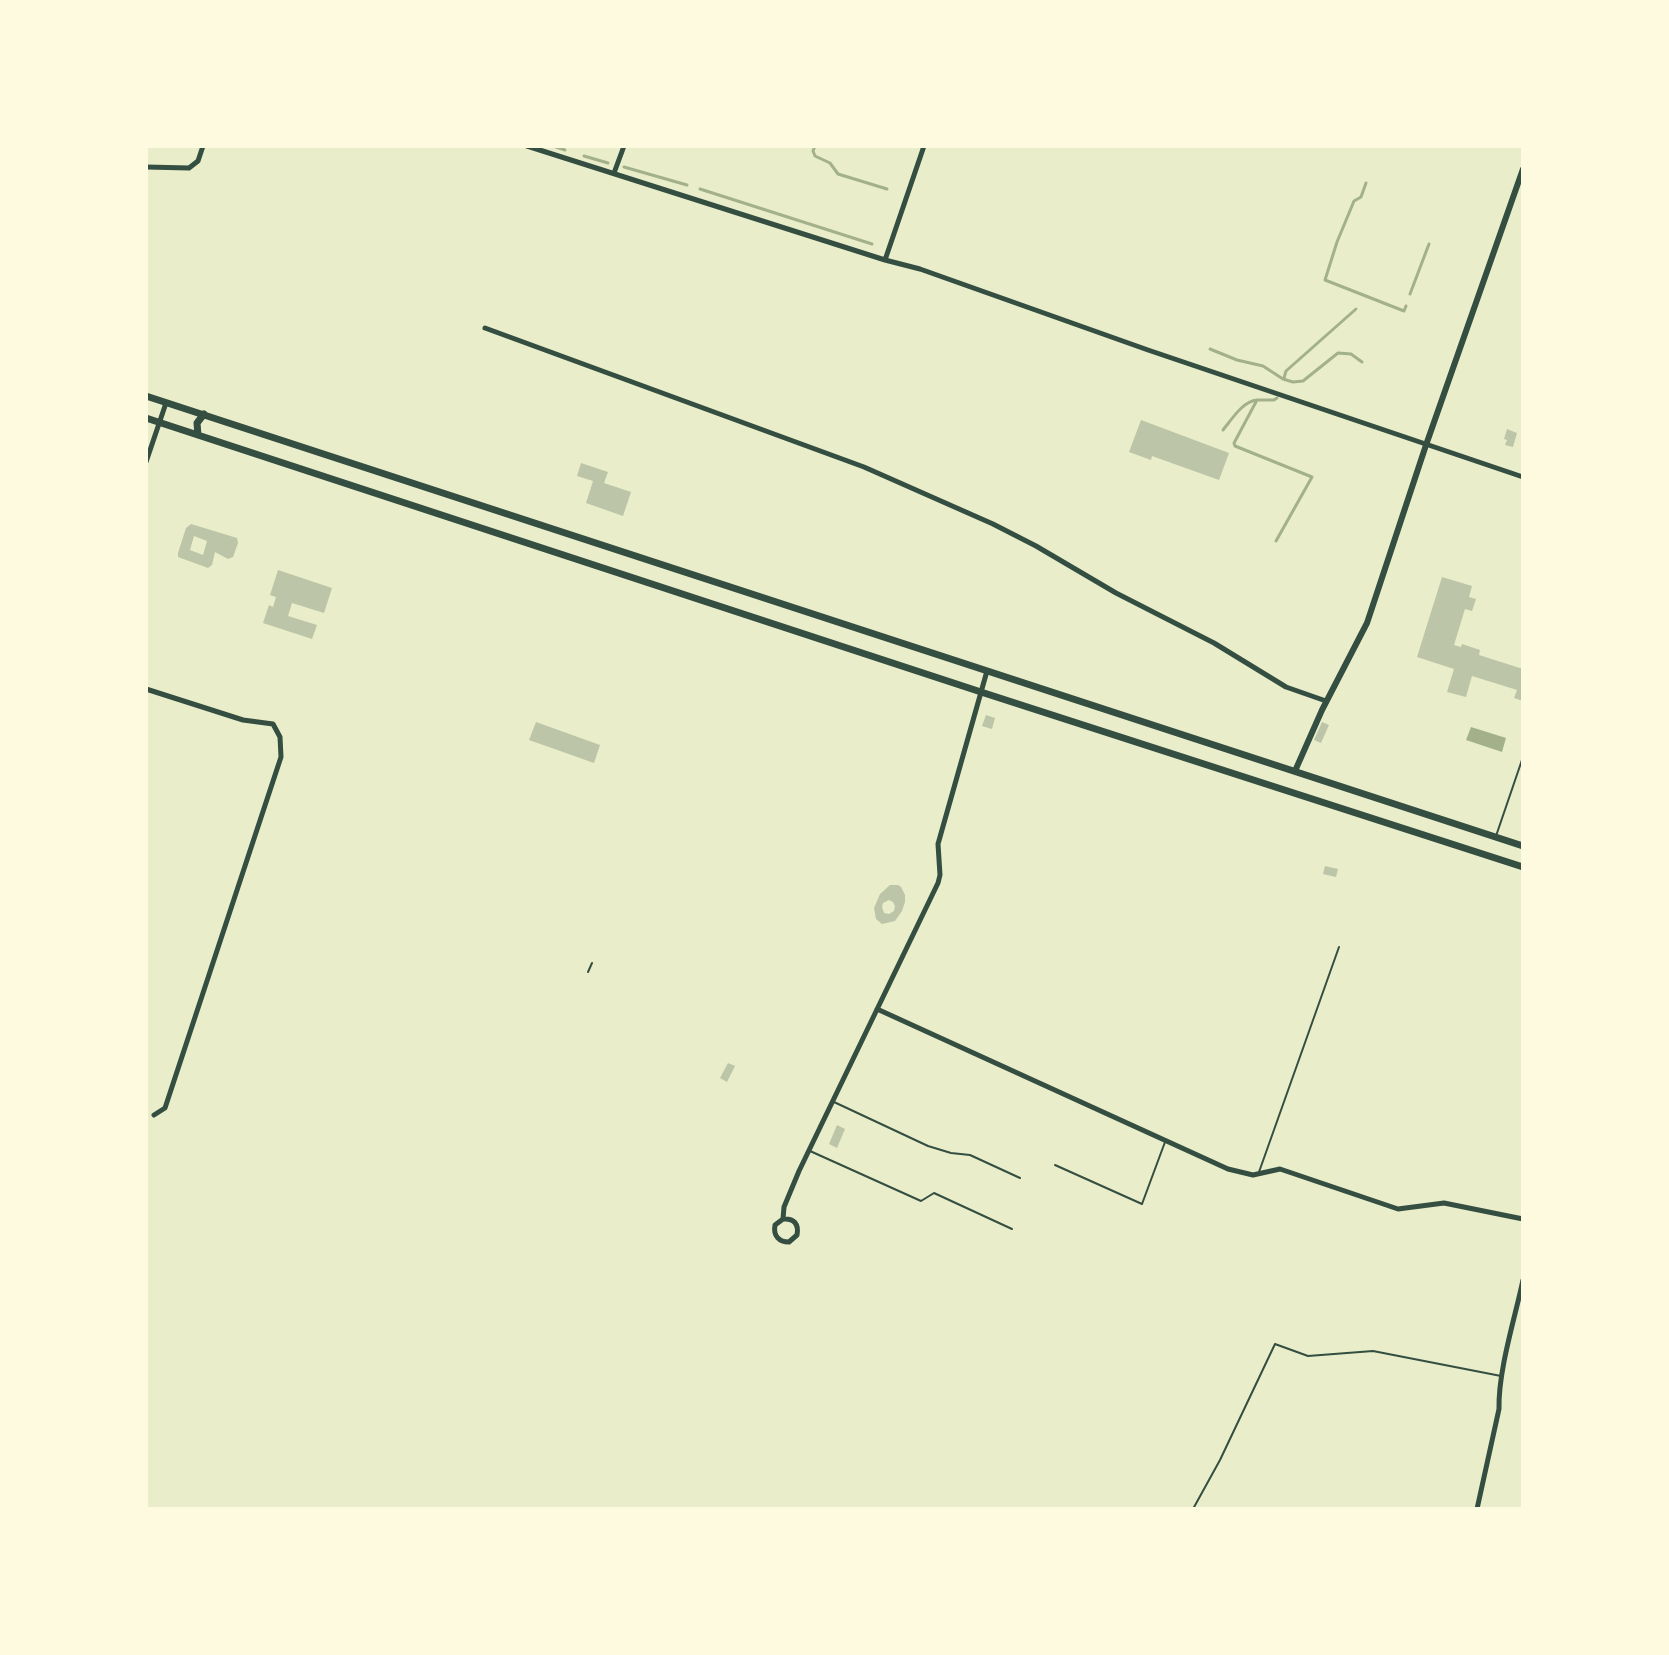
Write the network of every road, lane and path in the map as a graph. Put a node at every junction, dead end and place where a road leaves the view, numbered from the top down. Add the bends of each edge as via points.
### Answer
1 (203, 146) edge
2 (527, 146) edge
3 (624, 146) edge
4 (924, 146) edge
5 (146, 167) edge
6 (1523, 169) edge
7 (614, 173) junction
8 (885, 260) junction
9 (485, 328) dead end
10 (146, 396) edge
11 (166, 402) junction
12 (204, 414) junction
13 (146, 418) edge
14 (160, 422) junction
15 (198, 435) junction
16 (1426, 445) junction
17 (146, 462) edge
18 (1523, 477) edge
19 (987, 670) junction
20 (146, 689) edge
21 (981, 692) junction
22 (1326, 701) junction
23 (1523, 757) edge
24 (1295, 771) junction
25 (1496, 837) junction
26 (1523, 846) edge
27 (1523, 867) edge
28 (1339, 947) dead end
29 (592, 963) dead end
30 (588, 972) dead end
31 (877, 1009) junction
32 (833, 1102) junction
33 (154, 1115) dead end
34 (1165, 1141) junction
35 (809, 1151) junction
36 (1055, 1165) dead end
37 (1259, 1172) junction
38 (1020, 1178) dead end
39 (783, 1219) junction
40 (1523, 1219) edge
41 (1012, 1229) dead end
42 (1523, 1280) edge
43 (1502, 1376) junction
44 (1193, 1509) edge
45 (1477, 1509) edge

1 - 5 street via 189,168
2 - 7 street
3 - 7 street
4 - 8 street
6 - 16 street
7 - 8 street
8 - 16 street
9 - 22 street via 864,467 958,508 1214,643 1286,687
10 - 11 main road
11 - 12 main road
11 - 14 street
12 - 15 main road via 197,423
12 - 19 main road
13 - 14 main road
14 - 15 main road
14 - 17 street
15 - 21 main road
16 - 18 street
16 - 22 street via 1367,623
19 - 21 street
19 - 24 main road
20 - 33 street via 243,720 273,724 281,757 165,1108
21 - 27 main road
21 - 31 street via 938,844 938,883
22 - 24 street
23 - 25 lane
24 - 25 main road
25 - 26 main road
28 - 37 lane
29 - 30 lane
31 - 32 street
31 - 34 street
32 - 35 street
32 - 38 lane via 928,1146 970,1155
34 - 36 lane via 1142,1204
34 - 37 street via 1228,1169 1247,1175
35 - 39 street
35 - 41 lane via 921,1201 934,1193
37 - 40 street via 1280,1169 1398,1209 1444,1203
39 - 39 street via 774,1231 779,1240 789,1242 798,1230 793,1220
42 - 43 street
43 - 44 lane via 1373,1351 1308,1356 1275,1344
43 - 45 street

